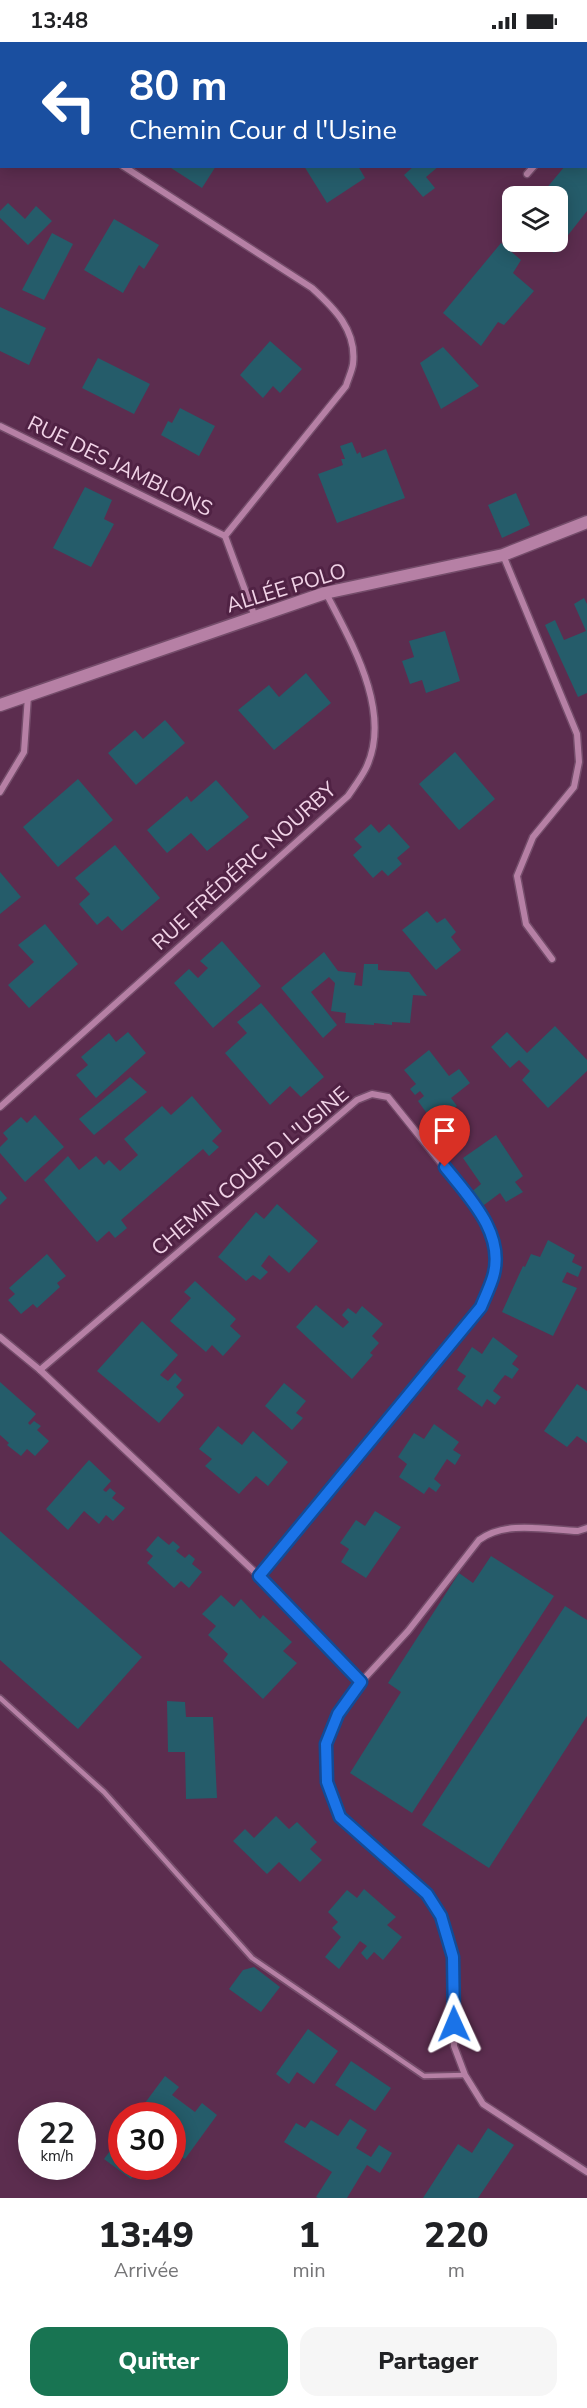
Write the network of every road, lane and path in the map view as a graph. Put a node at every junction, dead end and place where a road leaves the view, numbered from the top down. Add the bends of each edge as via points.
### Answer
1 (126, 168) edge
2 (532, 168) edge
3 (527, 174) dead end
4 (0, 426) edge
5 (587, 522) edge
6 (225, 536) junction
7 (502, 555) junction
8 (325, 593) junction
9 (255, 617) junction
10 (28, 696) junction
11 (0, 705) edge
12 (0, 792) edge
13 (552, 959) dead end
14 (0, 1107) edge
15 (0, 1338) edge
16 (40, 1370) junction
17 (587, 1528) edge
18 (259, 1576) junction
19 (361, 1682) junction
20 (0, 1698) edge
21 (465, 2074) junction
22 (587, 2172) edge

1 - 6 street, RUE DES JAMBLONS via 312,288 334,308 351,340 353,363 346,386
2 - 3 street
4 - 6 street, RUE DES JAMBLONS
5 - 7 street, ALLÉE POLO
6 - 9 street, RUE DES JAMBLONS
7 - 8 street, ALLÉE POLO
7 - 13 street via 577,734 579,762 574,788 533,837 517,876 526,924
8 - 9 street, ALLÉE POLO
8 - 14 street, RUE FRÉDÉRIC NOURBY via 356,652 370,695 374,735 366,767 348,796
9 - 10 street, ALLÉE POLO
10 - 11 street, ALLÉE POLO
10 - 12 street via 24,752
15 - 16 street
16 - 18 street
16 - 18 street, CHEMIN COUR D L'USINE via 357,1100 372,1094 388,1097 485,1220 494,1244 493,1275 481,1307
17 - 19 street via 502,1528 490,1532 479,1540 408,1631
18 - 19 street
19 - 21 street via 338,1714 326,1744 327,1782 340,1817 427,1894 441,1916 453,1957 454,2046
20 - 21 lane via 104,1792 252,1958 424,2076
21 - 22 street via 483,2104

